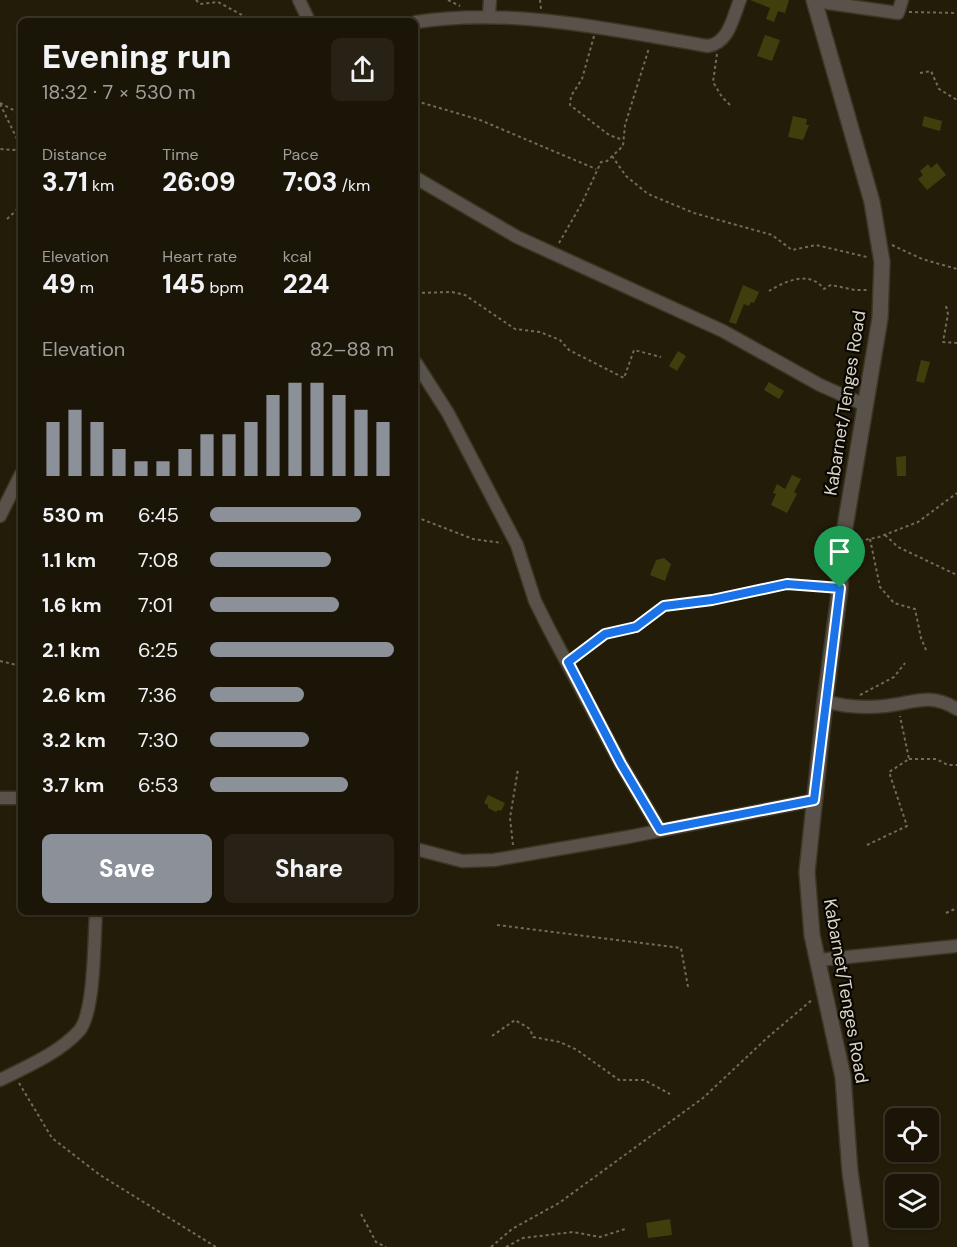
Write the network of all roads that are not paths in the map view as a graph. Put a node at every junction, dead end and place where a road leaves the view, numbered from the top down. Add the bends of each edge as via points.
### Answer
1 (299, 0) edge
2 (490, 0) edge
3 (740, 0) edge
4 (902, 0) edge
5 (814, 1) edge
6 (489, 15) junction
7 (308, 18) edge
8 (418, 22) edge
9 (418, 179) edge
10 (418, 366) edge
11 (865, 405) junction
12 (18, 480) edge
13 (0, 516) edge
14 (825, 701) junction
15 (957, 709) edge
16 (0, 798) edge
17 (18, 798) edge
18 (814, 800) junction
19 (660, 830) junction
20 (418, 850) edge
21 (96, 915) edge
22 (957, 946) edge
23 (818, 960) junction
24 (0, 1080) edge
25 (861, 1247) edge

1 - 7 street
2 - 6 street
3 - 6 street via 723,39 708,46
4 - 5 street via 898,13
5 - 11 street, Kabarnet/Tenges Road via 880,239 880,318
6 - 8 street
9 - 11 street via 517,237 723,330 820,386
10 - 19 street via 448,413 517,545 535,601
11 - 14 street, Kabarnet/Tenges Road via 842,545
12 - 13 street
14 - 15 street via 842,706 933,699
14 - 18 street, Kabarnet/Tenges Road
16 - 17 street
18 - 19 street
18 - 23 street, Kabarnet/Tenges Road via 808,903
19 - 20 street via 494,860 462,861
21 - 24 street via 89,1003 80,1029 66,1042
22 - 23 street
23 - 25 street, Kabarnet/Tenges Road via 843,1077 850,1172

